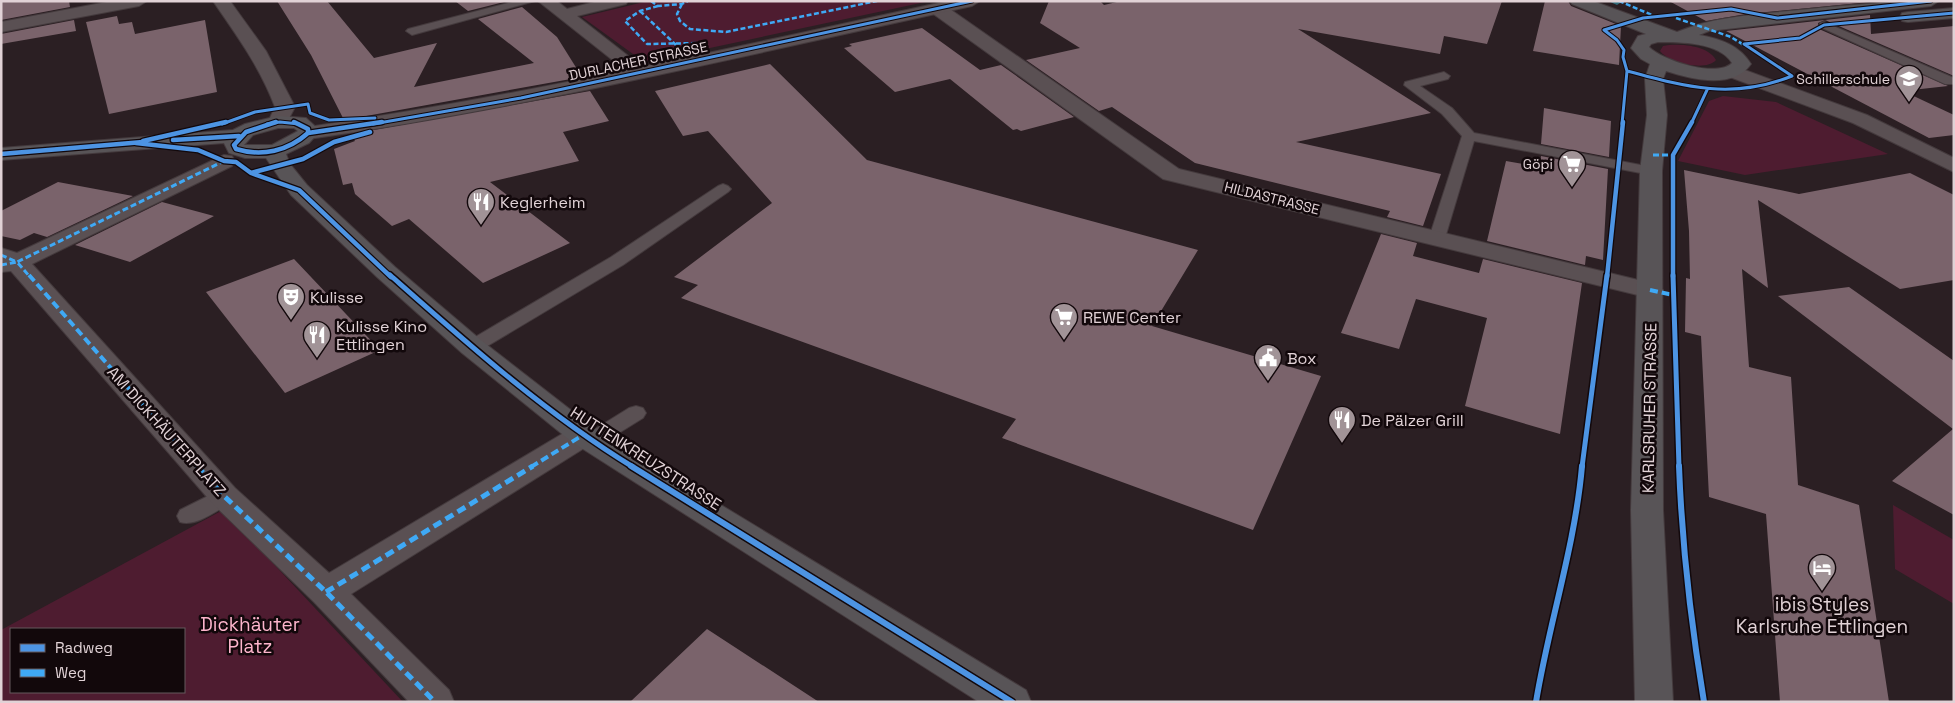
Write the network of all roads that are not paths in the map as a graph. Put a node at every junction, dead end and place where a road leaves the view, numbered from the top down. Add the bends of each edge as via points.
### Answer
1 (139, 1) edge
2 (221, 1) edge
3 (530, 1) edge
4 (546, 1) edge
5 (620, 1) edge
6 (972, 1) edge
7 (1931, 1) edge
8 (1571, 3) edge
9 (938, 9) junction
10 (1954, 13) edge
11 (565, 14) junction
12 (1824, 25) junction
13 (1, 27) edge
14 (412, 31) dead end
15 (1673, 37) junction
16 (1642, 42) junction
17 (1718, 46) junction
18 (1659, 63) junction
19 (641, 72) junction
20 (1691, 72) junction
21 (1734, 72) junction
22 (1444, 76) dead end
23 (1950, 81) dead end
24 (1657, 115) junction
25 (308, 133) junction
26 (239, 136) junction
27 (276, 136) junction
28 (1469, 136) junction
29 (1, 154) edge
30 (224, 161) dead end
31 (1954, 166) edge
32 (1651, 171) junction
33 (723, 189) dead end
34 (1437, 238) junction
35 (6, 261) edge
36 (1650, 290) junction
37 (472, 347) junction
38 (636, 413) dead end
39 (587, 438) junction
40 (224, 496) junction
41 (188, 516) dead end
42 (326, 592) junction
43 (435, 702) edge
44 (1012, 702) edge
45 (1654, 702) edge

1 - 13 street
2 - 27 street via 244,29 273,76 284,107
3 - 14 lane
4 - 11 street
5 - 11 street
6 - 9 street, DURLACHER STRASSE
7 - 15 main road via 1730,22 1704,26
8 - 15 main road
8 - 16 main road
9 - 19 street, DURLACHER STRASSE
9 - 34 street, HILDASTRASSE via 1172,174
10 - 12 main road
11 - 19 street
12 - 17 main road via 1753,32 1731,37
12 - 23 lane
15 - 16 main road
15 - 17 main road
16 - 18 main road via 1642,52
17 - 21 main road via 1741,59 1741,68
18 - 20 main road
18 - 24 main road, KARLSRUHER STRASSE via 1654,78
19 - 25 street, DURLACHER STRASSE via 413,118
20 - 21 main road
20 - 24 main road
21 - 31 street via 1860,118
22 - 28 lane via 1410,85 1447,111
24 - 32 main road, KARLSRUHER STRASSE
25 - 27 main road, DURLACHER STRASSE via 295,143
25 - 27 main road, DURLACHER STRASSE via 308,129 299,122
26 - 27 main road, DURLACHER STRASSE via 256,127
26 - 27 main road, DURLACHER STRASSE via 234,145 242,152
26 - 29 main road, DURLACHER STRASSE
27 - 37 main road, HUTTENKREUZSTRASSE via 280,166 299,190
28 - 32 lane
28 - 34 lane
30 - 35 street, AM DICKHÄUTERPLATZ
32 - 36 main road, KARLSRUHER STRASSE
33 - 37 lane via 617,261
34 - 36 street, HILDASTRASSE
35 - 40 street, AM DICKHÄUTERPLATZ
36 - 45 main road, KARLSRUHER STRASSE via 1647,510
37 - 39 main road, HUTTENKREUZSTRASSE
38 - 39 lane
39 - 42 street
39 - 44 main road, HUTTENKREUZSTRASSE
40 - 41 lane
40 - 42 street, AM DICKHÄUTERPLATZ
42 - 43 street, AM DICKHÄUTERPLATZ

